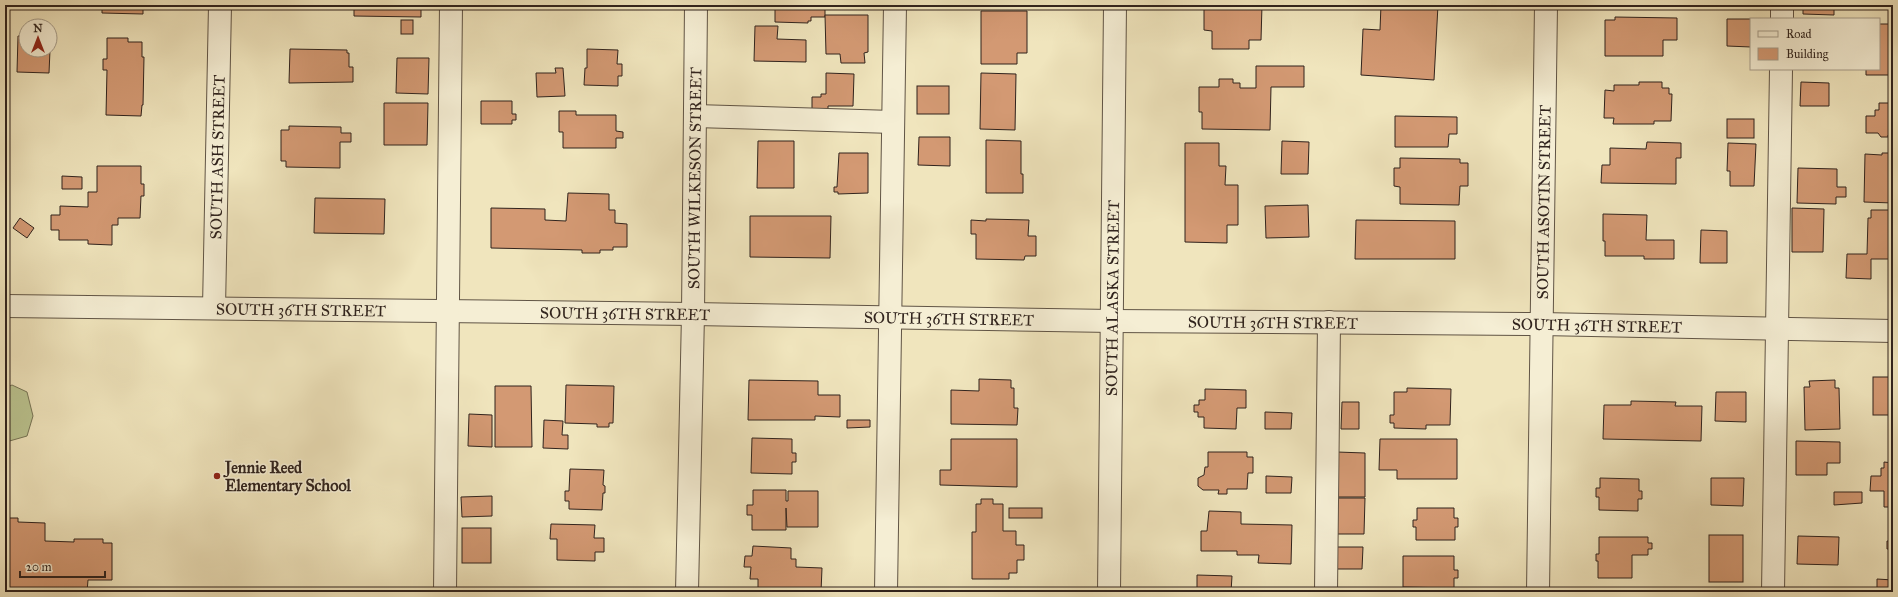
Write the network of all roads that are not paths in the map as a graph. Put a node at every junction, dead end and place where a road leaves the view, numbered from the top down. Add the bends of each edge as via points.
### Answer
1 (220, 5) edge
2 (451, 5) edge
3 (696, 5) edge
4 (895, 5) edge
5 (1115, 5) edge
6 (1546, 5) edge
7 (1782, 5) edge
8 (1782, 18) edge
9 (1781, 70) edge
10 (695, 116) junction
11 (893, 122) junction
12 (5, 306) edge
13 (214, 308) junction
14 (447, 312) junction
15 (693, 314) junction
16 (889, 317) junction
17 (1112, 321) junction
18 (1329, 322) junction
19 (1541, 324) junction
20 (1776, 329) junction
21 (1893, 331) edge
22 (445, 592) edge
23 (687, 592) edge
24 (886, 592) edge
25 (1109, 592) edge
26 (1326, 592) edge
27 (1538, 592) edge
28 (1773, 592) edge

1 - 13 street, SOUTH ASH STREET
2 - 14 street
3 - 10 street, SOUTH WILKESON STREET
4 - 11 street
5 - 17 street, SOUTH ALASKA STREET
6 - 19 street, SOUTH ASOTIN STREET
7 - 8 street
9 - 20 street
10 - 11 street
10 - 15 street, SOUTH WILKESON STREET
11 - 16 street
12 - 13 street, SOUTH 36TH STREET
13 - 14 street, SOUTH 36TH STREET
14 - 15 street, SOUTH 36TH STREET
14 - 22 street
15 - 16 street, SOUTH 36TH STREET
15 - 23 street, SOUTH WILKESON STREET
16 - 17 street, SOUTH 36TH STREET
16 - 24 street
17 - 18 street, SOUTH 36TH STREET
17 - 25 street, SOUTH ALASKA STREET
18 - 19 street, SOUTH 36TH STREET
18 - 26 street
19 - 20 street, SOUTH 36TH STREET
19 - 27 street, SOUTH ASOTIN STREET
20 - 21 street, SOUTH 36TH STREET
20 - 28 street

